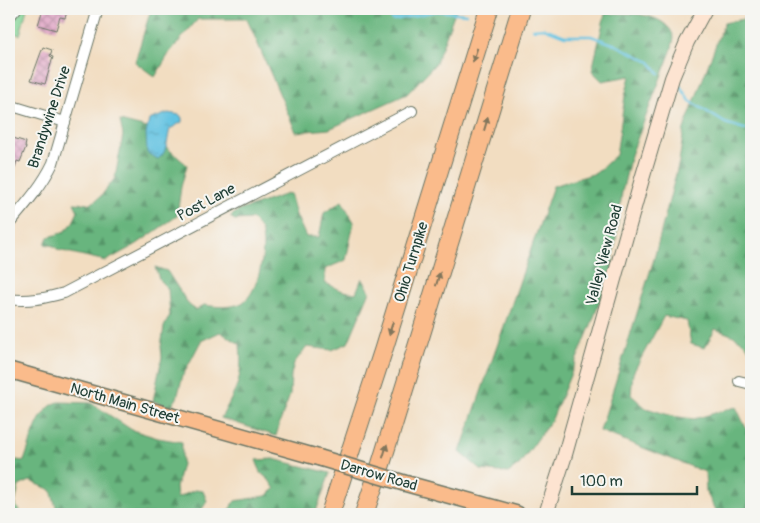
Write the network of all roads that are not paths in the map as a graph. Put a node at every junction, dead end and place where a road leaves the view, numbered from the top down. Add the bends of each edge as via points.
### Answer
1 (16, 9) edge
2 (98, 9) edge
3 (489, 9) edge
4 (521, 9) edge
5 (705, 9) edge
6 (9, 17) edge
7 (9, 105) edge
8 (412, 111) dead end
9 (65, 122) junction
10 (9, 224) edge
11 (9, 300) edge
12 (9, 370) edge
13 (739, 380) dead end
14 (751, 384) edge
15 (241, 435) joint
16 (330, 514) edge
17 (364, 514) edge
18 (518, 514) edge
19 (546, 514) edge

1 - 6 street
2 - 9 street, Brandywine Drive
3 -> 16 highway, Ohio Turnpike via 384,351
17 -> 4 highway, Ohio Turnpike
5 - 19 main road, Valley View Road via 672,78
7 - 9 street
8 - 11 street, Post Lane via 64,293 23,301
9 - 10 street, Brandywine Drive via 48,174
12 - 15 main road, North Main Street
13 - 14 street
15 - 18 main road, Darrow Road, bridge

